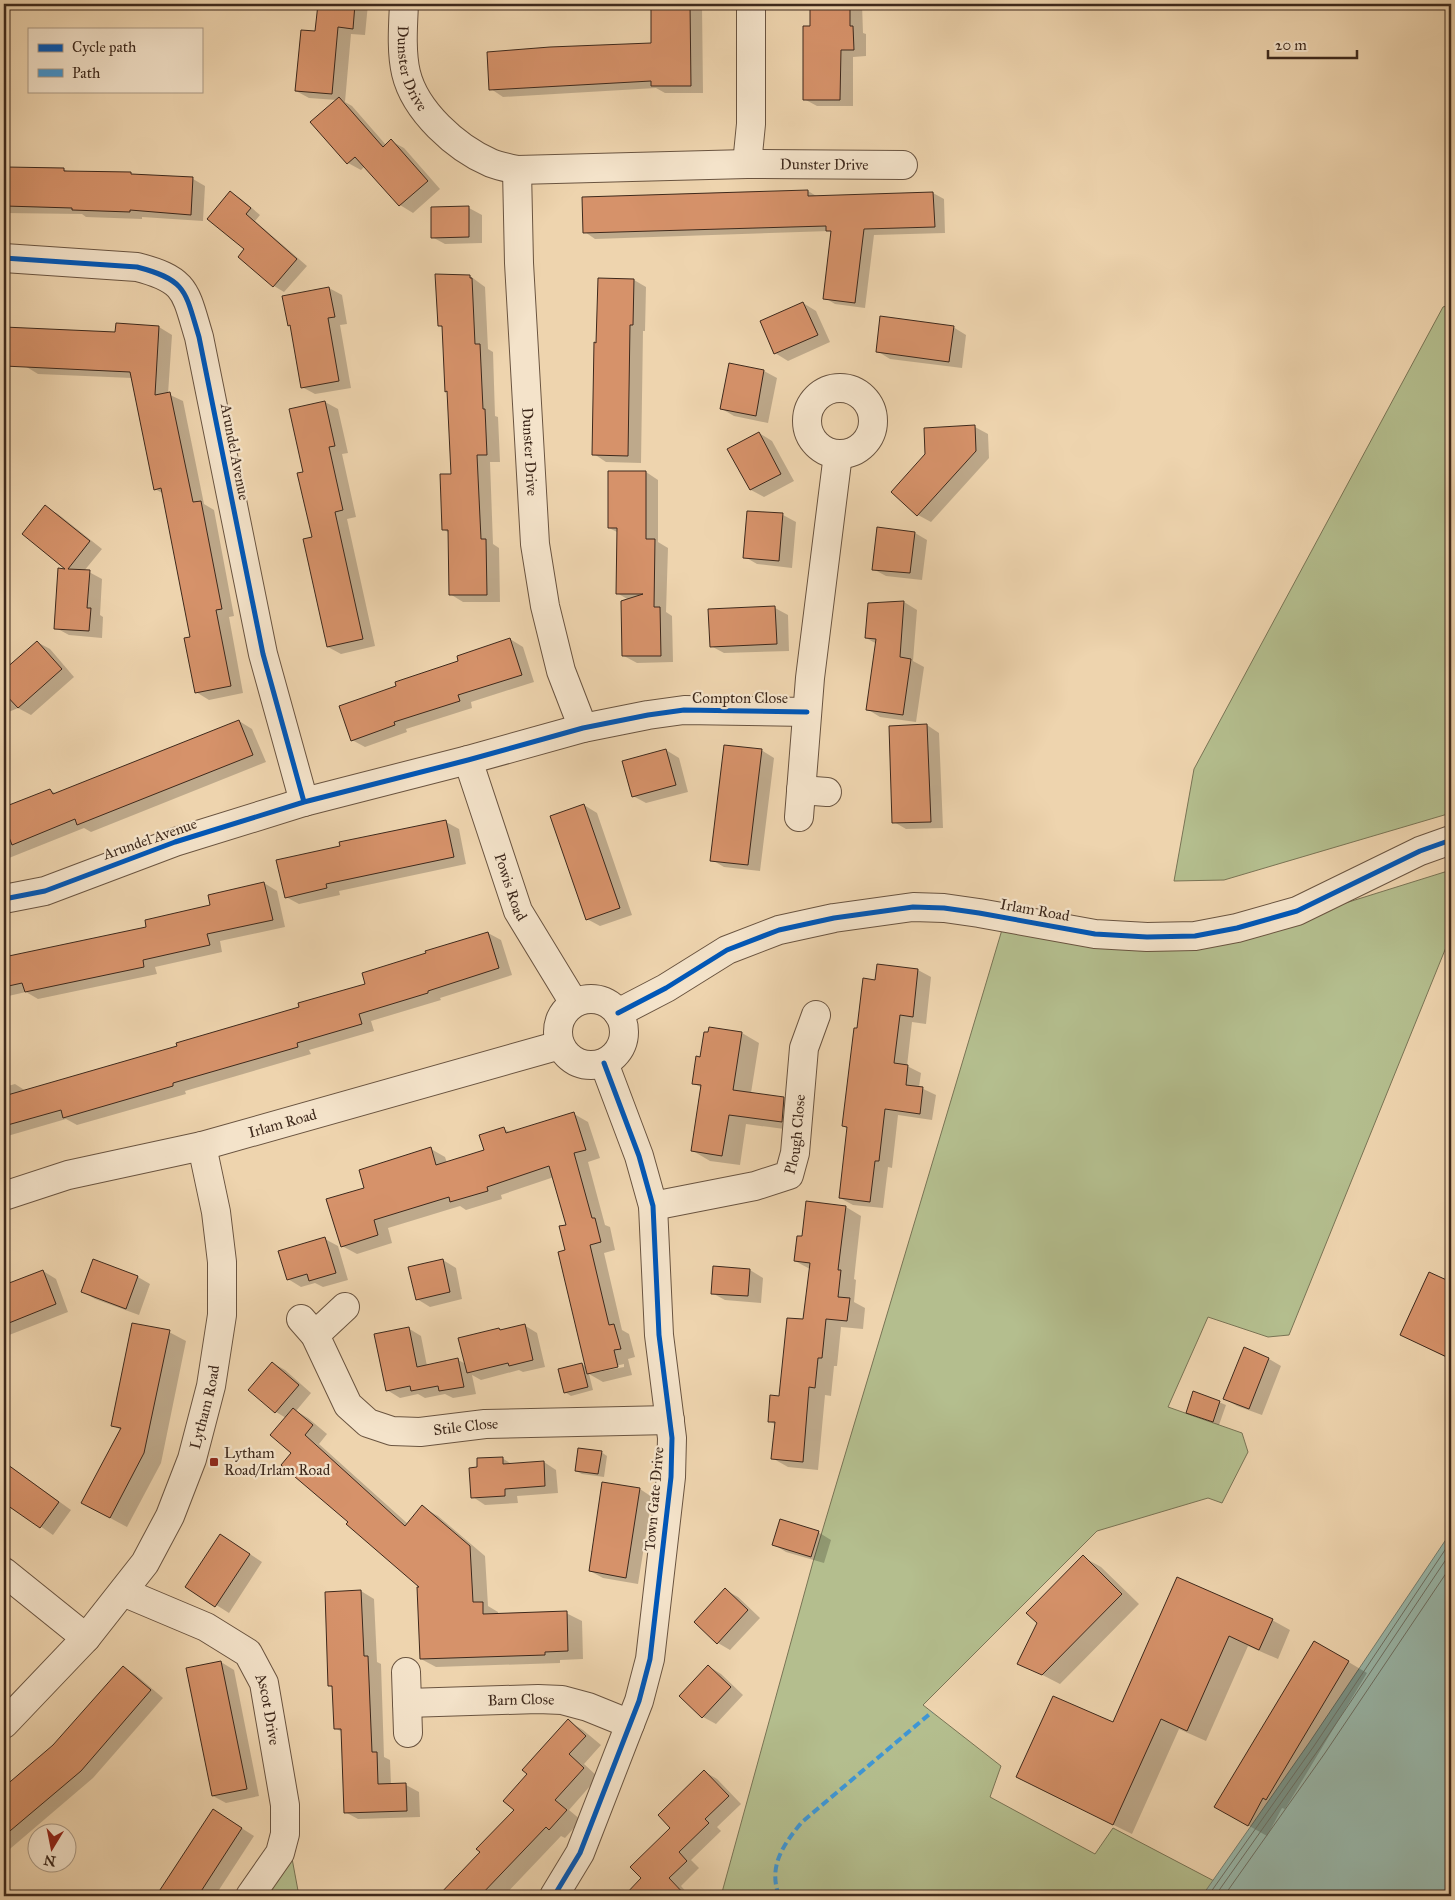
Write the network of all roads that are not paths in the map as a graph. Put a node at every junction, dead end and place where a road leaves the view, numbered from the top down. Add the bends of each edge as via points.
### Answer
1 (404, 4) edge
2 (751, 4) edge
3 (747, 164) junction
4 (903, 165) dead end
5 (517, 170) junction
6 (4, 258) edge
7 (838, 454) dead end
8 (807, 712) junction
9 (583, 728) junction
10 (468, 760) junction
11 (304, 802) junction
12 (799, 817) dead end
13 (1451, 840) edge
14 (4, 899) edge
15 (574, 1003) junction
16 (618, 1013) junction
17 (816, 1015) dead end
18 (560, 1045) junction
19 (604, 1063) junction
20 (202, 1146) junction
21 (4, 1196) edge
22 (653, 1206) junction
23 (345, 1306) dead end
24 (670, 1420) junction
25 (4, 1572) edge
26 (123, 1592) junction
27 (86, 1638) junction
28 (406, 1672) dead end
29 (406, 1703) junction
30 (4, 1724) edge
31 (630, 1724) junction
32 (408, 1734) dead end
33 (250, 1896) edge
34 (554, 1896) edge

1 - 5 street, Dunster Drive via 402,29 406,73 417,100 441,130 464,148 492,163
2 - 3 street via 751,124
3 - 4 street, Dunster Drive
3 - 5 street, Dunster Drive
5 - 9 street, Dunster Drive via 535,544 545,606 561,671
6 - 11 street, Arundel Avenue via 137,266 176,281 187,298 199,337 262,654
7 - 8 street, Compton Close
8 - 9 street, Compton Close via 684,710
8 - 12 street, Compton Close via 814,791
9 - 10 street, Arundel Avenue
10 - 11 street, Arundel Avenue
10 - 15 street, Powis Road via 518,911
11 - 14 street, Arundel Avenue via 175,842 45,890
13 - 16 street, Irlam Road via 1420,851 1297,912 1195,936 1095,934 944,908 912,907 834,918 779,930 727,950
15 - 16 street via 593,999 611,1005
15 - 18 street via 561,1017
16 - 19 street via 624,1031 623,1041 619,1050
17 - 22 street, Plough Close via 804,1048 796,1153 789,1175 755,1186
18 - 19 street via 573,1060 593,1065
18 - 20 street, Irlam Road
19 - 22 street, Town Gate Drive via 639,1156
20 - 21 street, Irlam Road via 68,1175
20 - 26 street, Lytham Road via 216,1212 222,1262 222,1316 211,1386 192,1460 170,1516 145,1563
22 - 24 street, Town Gate Drive via 659,1335
23 - 24 street, Stile Close via 308,1327 348,1405 368,1423 392,1431 420,1432 485,1424
24 - 31 street, Town Gate Drive via 672,1477 650,1659 640,1701
25 - 27 street
26 - 27 street, Lytham Road
26 - 33 street, Ascot Drive via 206,1627 248,1653 264,1684 285,1805 285,1834 280,1853
27 - 30 street, Lytham Road
28 - 29 street
29 - 31 street, Barn Close via 562,1700 588,1706
29 - 32 street
31 - 34 street, Town Gate Drive via 580,1853

